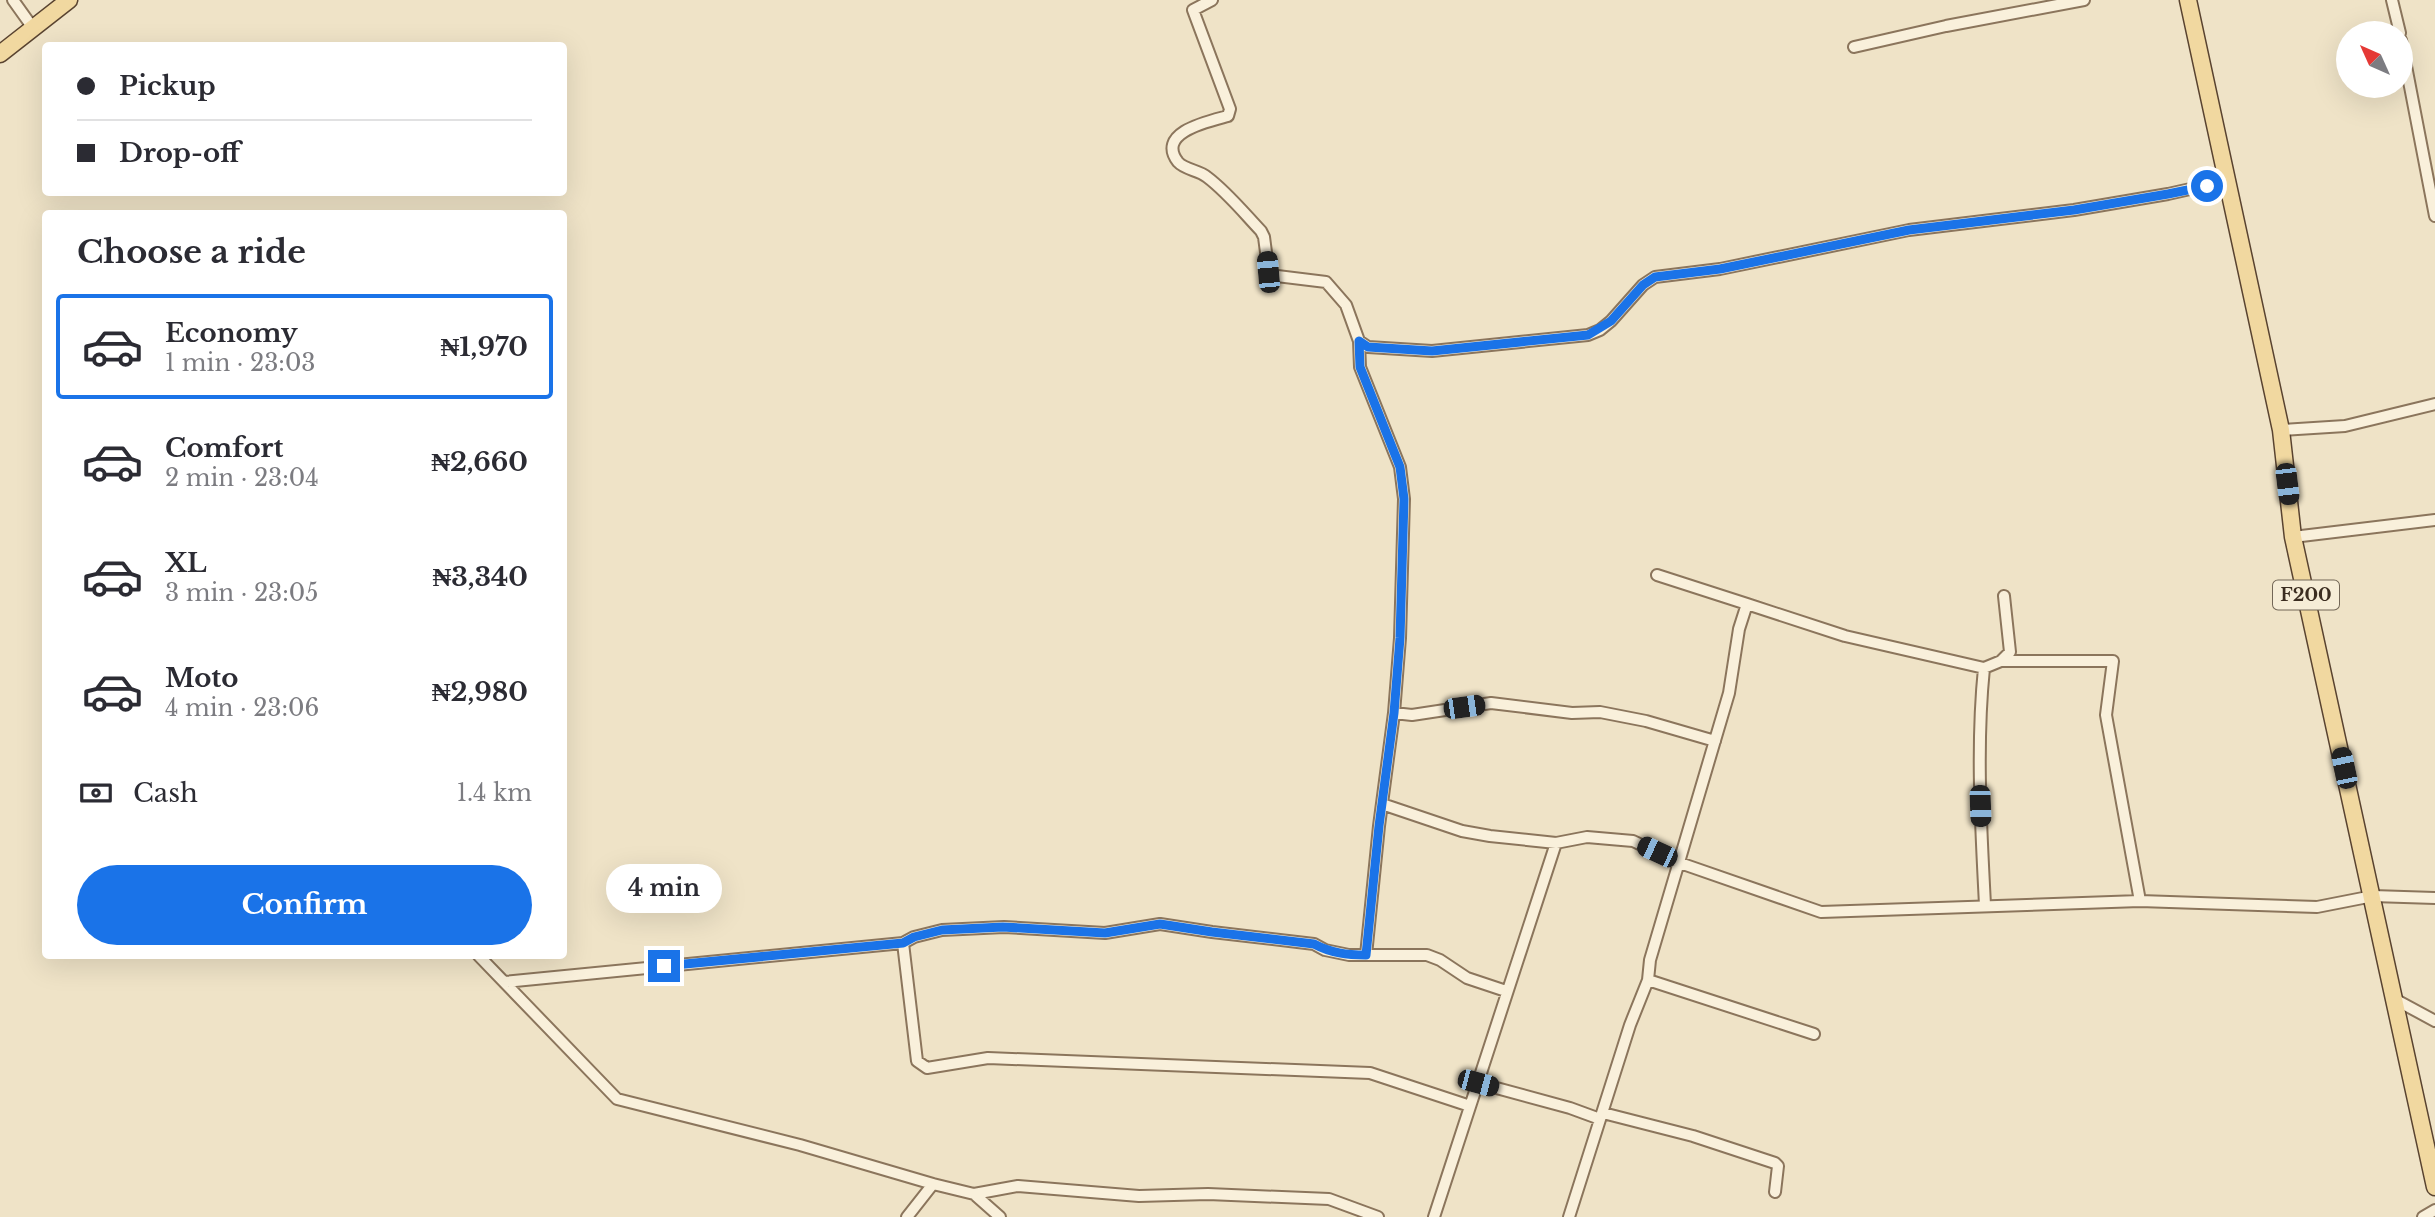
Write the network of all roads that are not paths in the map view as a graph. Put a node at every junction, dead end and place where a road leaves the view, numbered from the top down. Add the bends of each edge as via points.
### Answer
1 (13, 0) edge
2 (69, 0) edge
3 (1186, 0) edge
4 (1212, 0) edge
5 (2084, 0) edge
6 (2392, 0) edge
7 (2192, 1) edge
8 (1194, 9) junction
9 (2397, 21) edge
10 (33, 28) junction
11 (1853, 47) dead end
12 (0, 54) edge
13 (2412, 98) edge
14 (2226, 181) junction
15 (2435, 216) edge
16 (1359, 341) junction
17 (2435, 404) edge
18 (2281, 430) junction
19 (2435, 520) edge
20 (2293, 537) junction
21 (1657, 575) dead end
22 (2004, 596) dead end
23 (1747, 604) junction
24 (2001, 661) junction
25 (1984, 668) junction
26 (1394, 713) junction
27 (1715, 741) junction
28 (1382, 804) junction
29 (1556, 843) junction
30 (1680, 863) junction
31 (2372, 896) junction
32 (2435, 898) edge
33 (2140, 901) junction
34 (1985, 905) junction
35 (903, 943) junction
36 (1366, 955) junction
37 (482, 959) edge
38 (1648, 980) junction
39 (504, 982) junction
40 (1506, 991) junction
41 (2396, 1000) junction
42 (2435, 1021) edge
43 (1814, 1034) dead end
44 (1478, 1083) junction
45 (1470, 1106) junction
46 (1601, 1116) junction
47 (933, 1184) junction
48 (2435, 1187) edge
49 (1776, 1192) dead end
50 (974, 1194) junction
51 (2435, 1210) edge
52 (907, 1217) edge
53 (1000, 1217) edge
54 (1378, 1217) edge
55 (1434, 1217) edge
56 (1569, 1217) edge
57 (2423, 1217) edge

1 - 10 street
2 - 10 main road
3 - 8 street
4 - 8 street
5 - 11 street
6 - 9 street
7 - 14 main road, F200
8 - 16 street via 1230,109 1228,116 1185,129 1174,153 1182,165 1205,175 1261,231 1269,275 1318,279 1332,287 1346,305
10 - 12 main road
13 - 15 street
14 - 16 street via 2074,210 1909,230 1720,269 1655,277 1611,321 1588,335 1432,351 1368,347
14 - 18 main road, F200
16 - 26 street via 1360,367 1400,467 1404,499
17 - 18 street via 2345,426
18 - 20 main road, F200
19 - 20 street
20 - 31 main road, F200
21 - 23 street
22 - 24 street via 2010,652
23 - 25 street via 1845,636
23 - 27 street
24 - 25 street
24 - 33 street via 2113,661 2105,715
25 - 34 street via 1978,756
26 - 27 street via 1412,715 1490,704 1600,712
26 - 28 street
27 - 30 street
28 - 29 street via 1462,831
28 - 36 street
29 - 30 street via 1587,836 1633,841
29 - 40 street
30 - 34 street via 1821,912
30 - 38 street
31 - 32 street
31 - 33 street via 2317,907
31 - 41 main road, F200
33 - 34 street
35 - 36 street via 942,930 1003,927 1105,933 1160,924
35 - 39 street
35 - 45 street via 917,1062 927,1068 988,1058 1370,1073
36 - 40 street via 1427,955 1467,978
37 - 39 street
38 - 43 street
38 - 46 street
39 - 47 street via 617,1099
40 - 44 street
41 - 42 street
41 - 48 main road, F200
44 - 45 street
44 - 46 street
45 - 55 street
46 - 49 street via 1693,1136 1775,1163
46 - 56 street
47 - 50 street
47 - 52 street
50 - 53 street
50 - 54 street via 1018,1186 1139,1196 1329,1199
51 - 57 street

